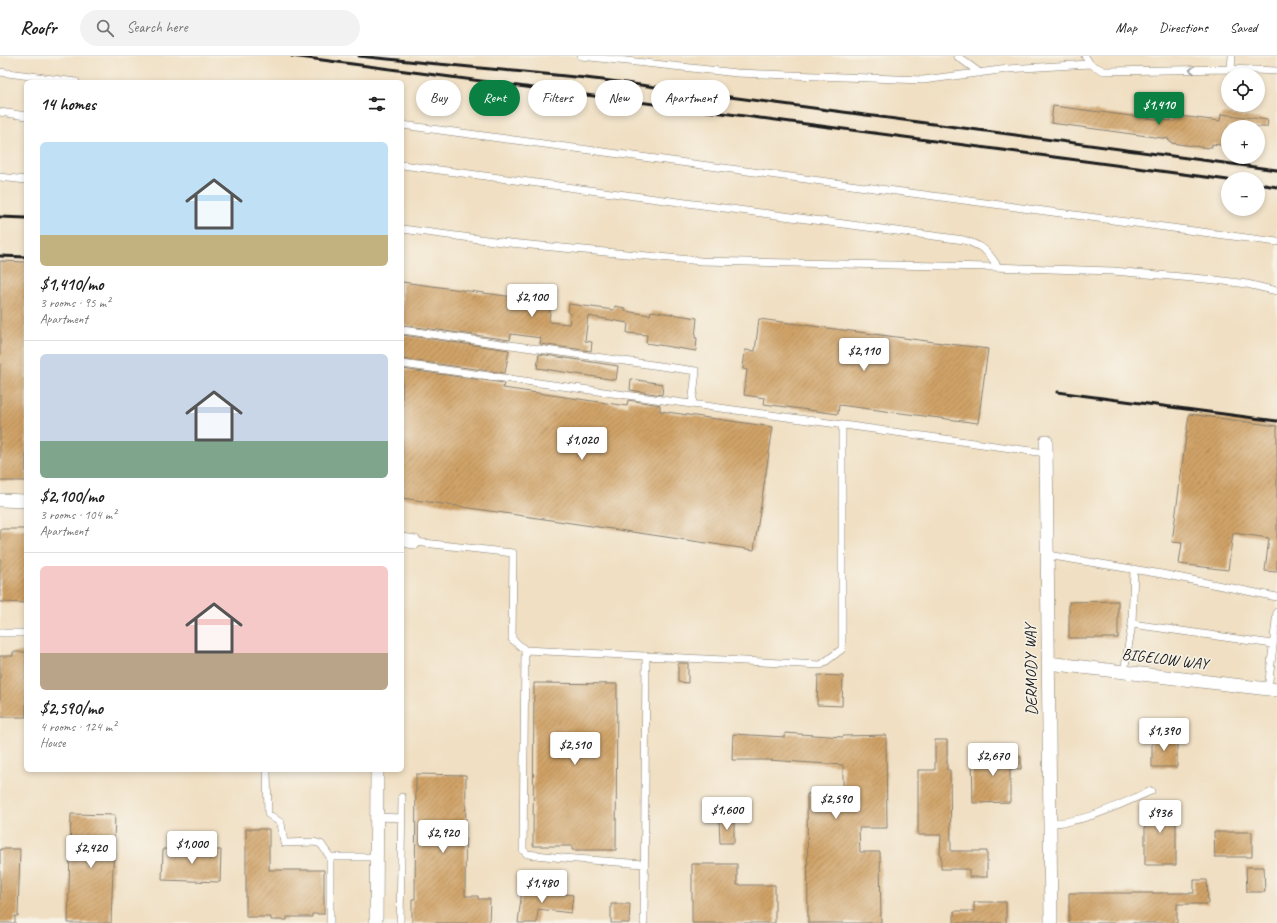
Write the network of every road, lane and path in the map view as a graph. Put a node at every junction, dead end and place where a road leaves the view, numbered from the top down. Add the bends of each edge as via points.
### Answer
1 (581, 56) edge
2 (957, 56) edge
3 (1085, 56) edge
4 (1232, 56) edge
5 (1090, 64) junction
6 (1231, 68) edge
7 (1221, 69) edge
8 (1265, 70) edge
9 (1277, 71) edge
10 (0, 72) edge
11 (980, 73) junction
12 (61, 80) edge
13 (0, 112) edge
14 (24, 116) edge
15 (404, 125) edge
16 (404, 166) edge
17 (0, 177) edge
18 (24, 180) edge
19 (404, 229) edge
20 (1277, 242) edge
21 (998, 267) junction
22 (1277, 291) edge
23 (404, 330) edge
24 (404, 364) edge
25 (692, 404) junction
26 (842, 424) junction
27 (1046, 447) joint
28 (0, 500) edge
29 (24, 501) edge
30 (404, 540) edge
31 (415, 542) joint
32 (1047, 555) junction
33 (1134, 569) junction
34 (1277, 597) edge
35 (1277, 612) edge
36 (1132, 624) junction
37 (0, 633) edge
38 (24, 633) edge
39 (1273, 644) junction
40 (524, 650) junction
41 (646, 656) junction
42 (1048, 663) junction
43 (1124, 672) junction
44 (1272, 689) edge
45 (267, 772) edge
46 (377, 772) edge
47 (1152, 791) dead end
48 (402, 797) dead end
49 (377, 817) junction
50 (402, 818) junction
51 (1050, 823) junction
52 (377, 857) junction
53 (330, 858) junction
54 (644, 864) junction
55 (330, 923) edge
56 (376, 923) edge
57 (400, 923) edge
58 (644, 923) edge
59 (1051, 923) edge

1 - 11 lane via 737,73 923,80
2 - 11 lane
3 - 5 lane
4 - 6 lane
7 -> 5 lane via 1104,71
5 - 11 lane
8 - 9 lane
10 - 12 lane
13 - 14 lane
15 - 20 lane
16 - 21 lane via 964,240 982,246
17 - 18 lane
19 - 21 lane via 541,246 701,261
21 - 22 lane via 1113,271 1247,284
23 - 25 lane via 696,371
24 - 25 lane
25 - 26 lane
26 - 27 lane
26 - 41 lane via 842,649 821,666
27 - 32 street, DERMODY WAY
28 - 29 street
30 - 31 street
31 - 40 lane via 513,553 512,639
32 - 33 lane
32 - 42 street, DERMODY WAY
33 - 34 lane
33 - 36 lane
35 - 39 lane
36 - 39 lane
36 - 43 lane
37 - 38 lane
39 - 44 lane
40 - 41 lane
40 - 54 lane via 523,850 527,854
41 - 54 lane
42 - 43 street, BIGELOW WAY
42 - 51 street, DERMODY WAY
43 - 44 street, BIGELOW WAY
45 - 53 lane via 268,814 281,823 284,843 321,844
46 - 49 street
47 - 51 lane via 1103,811 1063,823
48 - 50 lane
49 - 50 lane
49 - 52 street
50 - 57 lane
51 - 59 street, DERMODY WAY
52 - 53 lane
52 - 56 street
53 - 55 lane
54 - 58 lane

